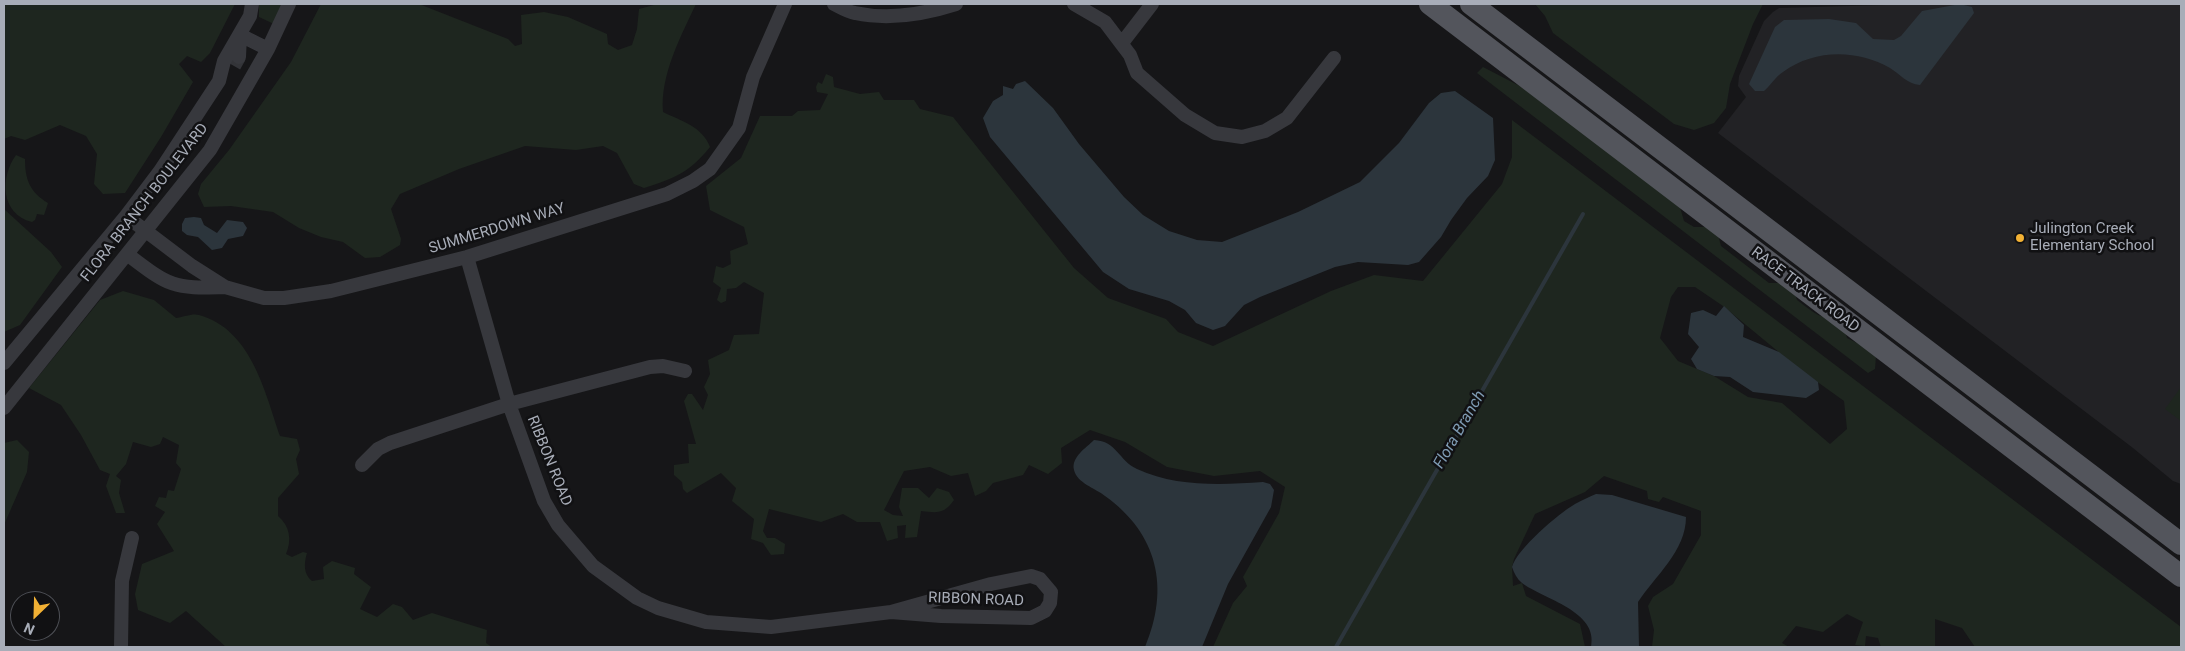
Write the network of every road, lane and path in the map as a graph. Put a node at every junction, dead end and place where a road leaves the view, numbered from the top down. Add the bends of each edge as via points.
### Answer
1 (252, 4) edge
2 (289, 4) edge
3 (785, 4) edge
4 (834, 4) edge
5 (956, 4) edge
6 (1074, 4) edge
7 (1152, 4) edge
8 (1430, 4) edge
9 (1471, 4) edge
10 (240, 35) junction
11 (1122, 43) junction
12 (268, 48) junction
13 (1334, 58) dead end
14 (219, 82) junction
15 (126, 216) junction
16 (146, 231) junction
17 (127, 254) junction
18 (468, 257) junction
19 (225, 288) junction
20 (1901, 331) junction
21 (1884, 350) junction
22 (4, 362) edge
23 (686, 371) dead end
24 (1964, 379) junction
25 (1949, 399) junction
26 (509, 404) junction
27 (4, 408) edge
28 (362, 465) dead end
29 (2126, 502) junction
30 (2089, 506) junction
31 (132, 538) dead end
32 (2181, 544) edge
33 (2181, 576) edge
34 (891, 612) junction
35 (121, 647) edge

1 - 10 street, FLORA BRANCH BOULEVARD
2 - 12 street, FLORA BRANCH BOULEVARD
3 - 18 street, SUMMERDOWN WAY via 753,77 739,128 710,169 693,182 667,194
4 - 5 street via 854,13 886,16 922,13
6 - 11 street via 1105,22
7 - 11 street
8 - 21 main road, RACE TRACK ROAD
9 - 20 main road, RACE TRACK ROAD
10 - 12 street
10 - 14 street, FLORA BRANCH BOULEVARD via 224,61
10 - 14 street via 237,61
11 - 13 street via 1137,73 1185,115 1215,133 1242,137 1265,132 1287,118
12 - 16 street, FLORA BRANCH BOULEVARD via 210,150
14 - 15 street, FLORA BRANCH BOULEVARD
15 - 16 street, SUMMERDOWN WAY
15 - 22 street, FLORA BRANCH BOULEVARD
16 - 17 street, FLORA BRANCH BOULEVARD
16 - 19 street, SUMMERDOWN WAY
17 - 19 street via 172,285
17 - 27 street, FLORA BRANCH BOULEVARD
18 - 19 street, SUMMERDOWN WAY via 312,296 264,298
18 - 26 street, RIBBON ROAD
20 - 21 main road
20 - 24 main road, RACE TRACK ROAD
21 - 25 main road, RACE TRACK ROAD
23 - 26 street via 650,367
24 - 25 main road
24 - 29 main road, RACE TRACK ROAD
25 - 30 main road, RACE TRACK ROAD
26 - 28 street via 390,443 378,449
26 - 34 street, RIBBON ROAD via 535,480 558,525 593,566 637,598 683,617 745,626 771,627
29 - 30 main road
29 - 32 main road, RACE TRACK ROAD
30 - 33 main road, RACE TRACK ROAD
31 - 35 street via 122,581
34 - 34 street, RIBBON ROAD via 1031,576 1040,579 1051,592 1045,611 1031,618

